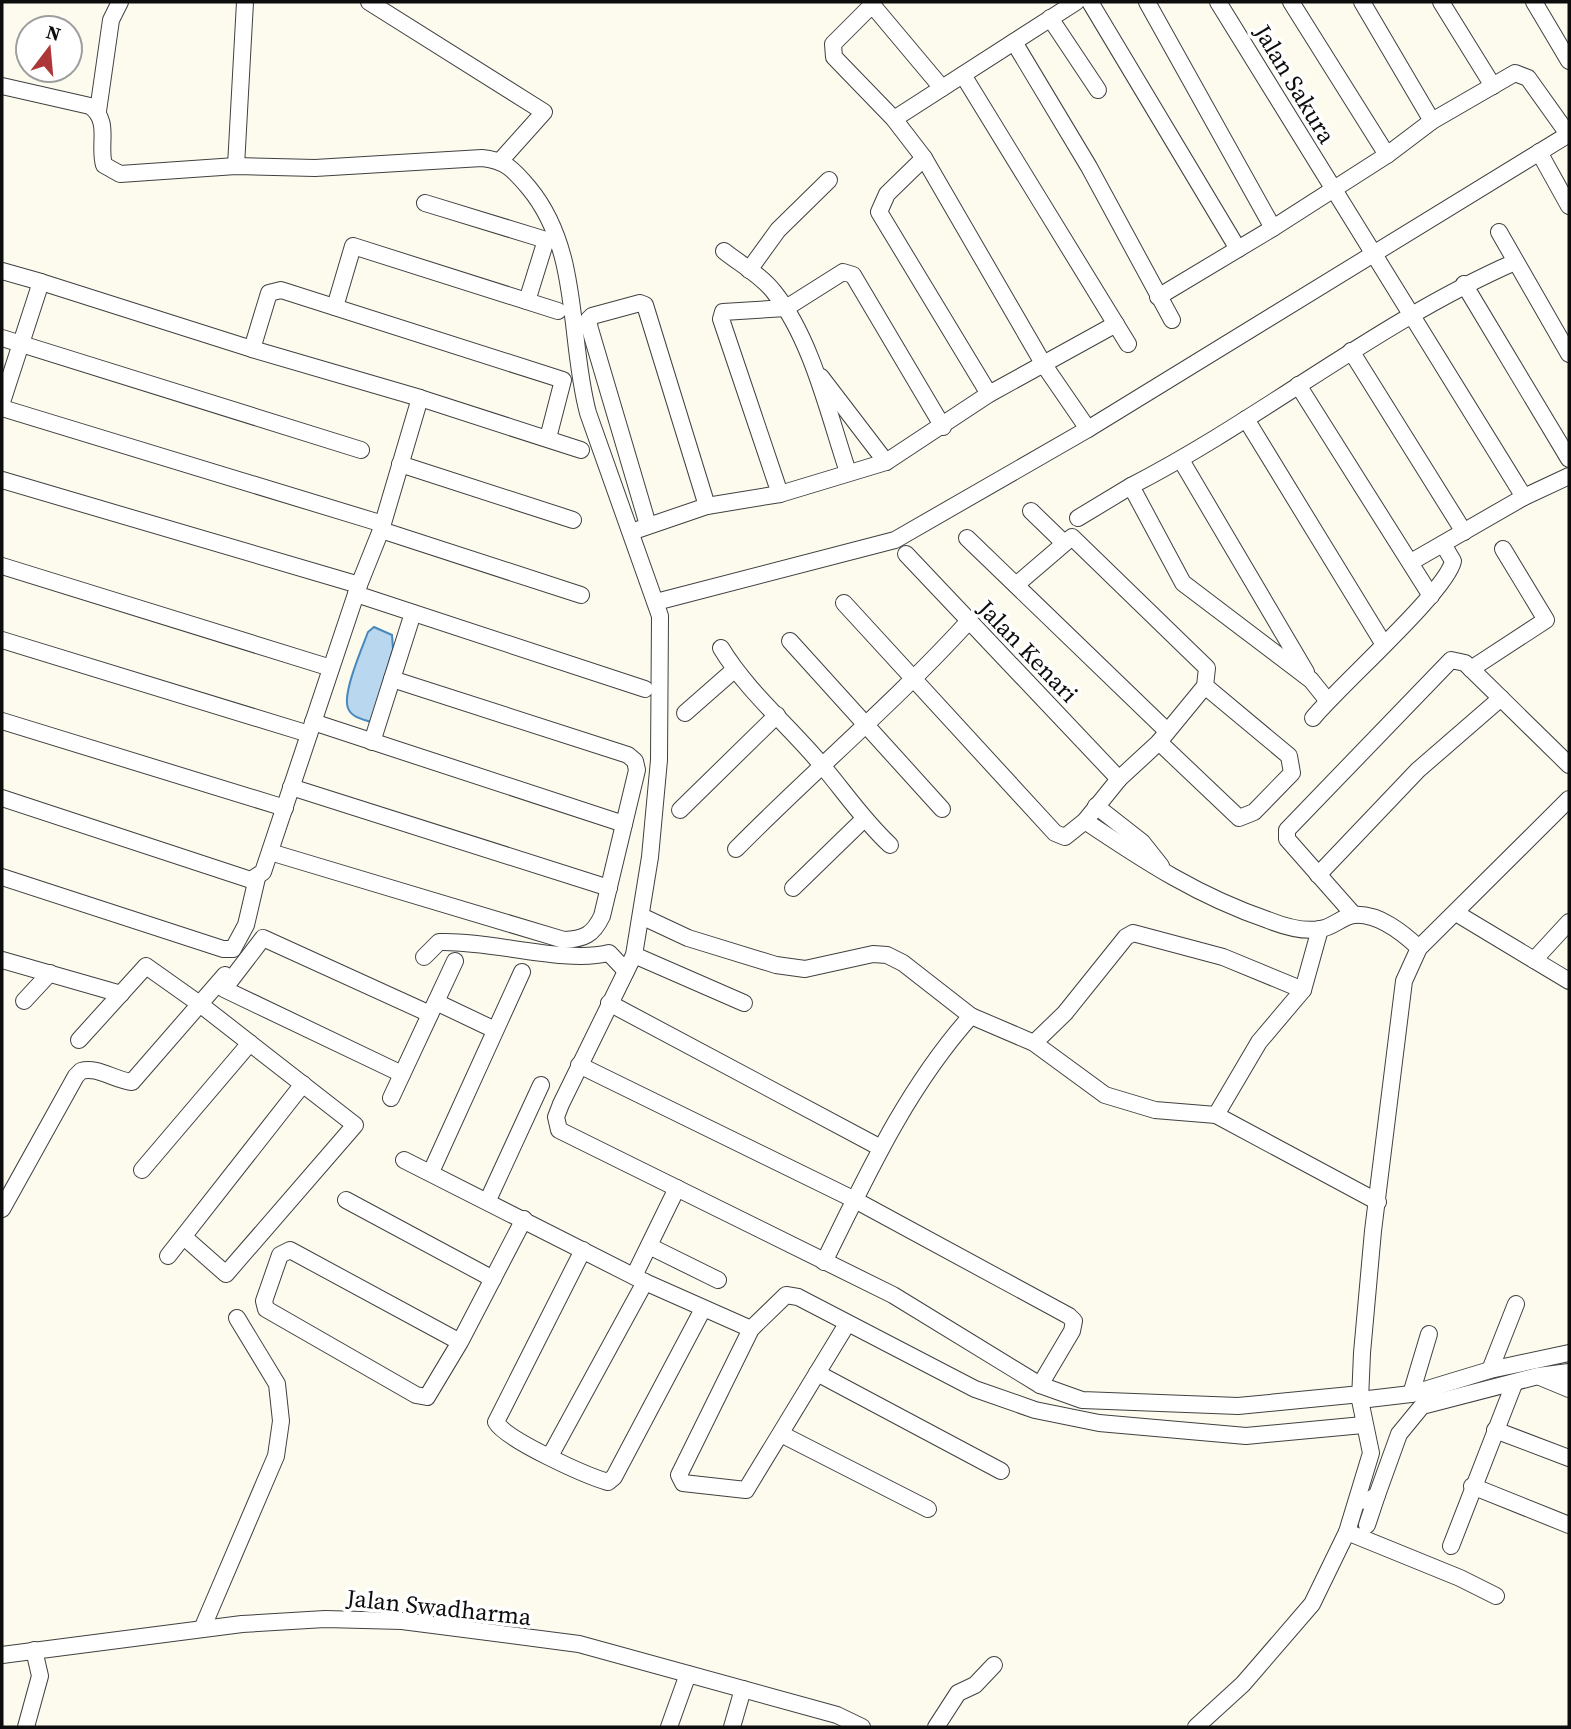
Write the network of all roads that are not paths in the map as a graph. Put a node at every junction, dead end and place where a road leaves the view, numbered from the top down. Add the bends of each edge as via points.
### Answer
1 (120, 2) edge
2 (245, 2) edge
3 (369, 2) edge
4 (1076, 2) edge
5 (1090, 2) edge
6 (1147, 2) edge
7 (1218, 2) edge
8 (1291, 2) edge
9 (1362, 2) edge
10 (1441, 2) edge
11 (1534, 2) edge
12 (1050, 18) junction
13 (1014, 42) junction
14 (1569, 61) edge
15 (963, 75) junction
16 (2, 86) edge
17 (1493, 86) junction
18 (942, 88) junction
19 (1098, 90) dead end
20 (98, 111) junction
21 (894, 120) junction
22 (1432, 121) junction
23 (1569, 134) edge
24 (1539, 152) junction
25 (1387, 155) junction
26 (924, 158) junction
27 (500, 160) junction
28 (236, 166) junction
29 (829, 180) dead end
30 (1332, 190) junction
31 (425, 203) dead end
32 (1569, 206) edge
33 (1273, 228) junction
34 (1499, 232) dead end
35 (1238, 249) junction
36 (724, 251) dead end
37 (1371, 254) junction
38 (1515, 262) junction
39 (749, 270) junction
40 (2, 271) edge
41 (41, 282) junction
42 (1464, 284) junction
43 (1158, 297) junction
44 (527, 301) junction
45 (335, 307) junction
46 (786, 309) junction
47 (558, 311) dead end
48 (1410, 313) junction
49 (1172, 320) dead end
50 (1115, 324) junction
51 (2, 338) edge
52 (19, 344) junction
53 (1128, 344) dead end
54 (252, 349) junction
55 (1352, 351) junction
56 (1569, 354) edge
57 (811, 364) junction
58 (1044, 365) junction
59 (1298, 385) junction
60 (989, 394) junction
61 (420, 398) junction
62 (2, 402) edge
63 (2, 408) edge
64 (1246, 419) junction
65 (943, 427) junction
66 (1088, 429) junction
67 (548, 438) junction
68 (361, 450) dead end
69 (581, 450) dead end
70 (1569, 459) edge
71 (1181, 460) junction
72 (886, 462) junction
73 (400, 464) junction
74 (848, 472) junction
75 (1569, 476) edge
76 (2, 480) edge
77 (1131, 486) junction
78 (780, 494) junction
79 (1524, 497) junction
80 (707, 506) junction
81 (1031, 511) dead end
82 (1077, 518) dead end
83 (573, 520) dead end
84 (648, 525) junction
85 (382, 527) junction
86 (631, 532) junction
87 (1464, 532) junction
88 (967, 538) dead end
89 (1063, 542) junction
90 (1443, 544) junction
91 (1503, 549) dead end
92 (906, 554) dead end
93 (1411, 562) junction
94 (2, 566) edge
95 (1016, 585) junction
96 (357, 589) junction
97 (581, 595) dead end
98 (1431, 596) junction
99 (656, 602) junction
100 (844, 603) dead end
101 (413, 613) junction
102 (968, 622) junction
103 (2, 640) edge
104 (790, 641) dead end
105 (1383, 643) junction
106 (721, 648) dead end
107 (331, 668) junction
108 (1471, 668) junction
109 (734, 670) junction
110 (392, 679) junction
111 (915, 680) junction
112 (1311, 680) junction
113 (1205, 687) junction
114 (645, 689) dead end
115 (1501, 698) junction
116 (1327, 700) junction
117 (685, 713) dead end
118 (777, 715) junction
119 (1313, 718) dead end
120 (2, 721) edge
121 (867, 724) junction
122 (311, 728) junction
123 (1163, 737) junction
124 (372, 742) junction
125 (821, 764) junction
126 (1569, 765) edge
127 (1119, 779) junction
128 (291, 787) junction
129 (2, 798) edge
130 (1569, 799) edge
131 (1096, 806) junction
132 (285, 808) junction
133 (942, 809) dead end
134 (680, 810) dead end
135 (863, 820) junction
136 (1085, 821) junction
137 (624, 824) junction
138 (890, 845) dead end
139 (736, 849) dead end
140 (270, 852) junction
141 (1318, 875) junction
142 (2, 877) edge
143 (257, 878) junction
144 (1170, 878) junction
145 (609, 888) junction
146 (793, 888) dead end
147 (1456, 913) junction
148 (641, 915) junction
149 (1353, 915) junction
150 (1569, 922) edge
151 (1320, 929) junction
152 (1419, 948) junction
153 (634, 955) junction
154 (239, 957) dead end
155 (424, 957) dead end
156 (2, 960) edge
157 (1534, 960) junction
158 (455, 961) dead end
159 (626, 971) junction
160 (522, 972) dead end
161 (50, 974) junction
162 (1569, 981) edge
163 (1303, 990) junction
164 (121, 994) junction
165 (24, 1001) dead end
166 (610, 1003) junction
167 (744, 1003) dead end
168 (201, 1005) junction
169 (433, 1008) junction
170 (971, 1016) junction
171 (495, 1031) junction
172 (79, 1040) dead end
173 (250, 1043) junction
174 (1034, 1043) junction
175 (579, 1065) junction
176 (402, 1074) junction
177 (303, 1084) junction
178 (541, 1085) dead end
179 (391, 1098) dead end
180 (1216, 1115) junction
181 (879, 1147) junction
182 (404, 1160) dead end
183 (142, 1170) dead end
184 (431, 1172) junction
185 (677, 1188) junction
186 (346, 1200) dead end
187 (488, 1200) junction
188 (855, 1200) junction
189 (1378, 1202) junction
190 (2, 1209) edge
191 (524, 1219) junction
192 (184, 1237) junction
193 (649, 1246) junction
194 (583, 1250) junction
195 (168, 1256) dead end
196 (824, 1262) junction
197 (493, 1279) junction
198 (639, 1279) junction
199 (718, 1280) dead end
200 (1516, 1304) dead end
201 (703, 1310) junction
202 (236, 1318) dead end
203 (847, 1324) junction
204 (751, 1329) junction
205 (1429, 1334) dead end
206 (460, 1342) junction
207 (1569, 1353) edge
208 (1490, 1370) junction
209 (1569, 1372) edge
210 (817, 1373) junction
211 (1538, 1376) junction
212 (1514, 1384) junction
213 (1040, 1385) junction
214 (1569, 1389) edge
215 (1411, 1394) junction
216 (1361, 1408) junction
217 (1495, 1430) junction
218 (780, 1434) junction
219 (550, 1455) junction
220 (1569, 1458) edge
221 (1001, 1471) dead end
222 (1472, 1486) junction
223 (1377, 1495) junction
224 (1358, 1500) junction
225 (928, 1509) dead end
226 (1367, 1525) dead end
227 (1569, 1525) edge
228 (1347, 1532) junction
229 (1451, 1546) dead end
230 (1496, 1596) dead end
231 (202, 1629) junction
232 (34, 1650) junction
233 (2, 1655) edge
234 (994, 1665) dead end
235 (688, 1674) junction
236 (743, 1689) junction
237 (26, 1727) edge
238 (670, 1727) edge
239 (732, 1727) edge
240 (862, 1727) edge
241 (936, 1727) edge
242 (1198, 1727) edge

1 - 20 street via 111,20
2 - 28 street
3 - 27 street via 544,112
4 - 12 street
5 - 35 street
6 - 33 street
7 - 30 street, Jalan Sakura
8 - 25 street
9 - 22 street
10 - 17 street
11 - 14 street
12 - 13 street
12 - 19 street
13 - 15 street
13 - 43 street via 1089,167
15 - 18 street
15 - 50 street
16 - 20 street
17 - 22 street
17 - 23 street via 1515,74 1528,78
18 - 21 street
18 - 21 street via 878,9 870,7 833,44 832,53
20 - 28 street via 103,119 102,158 110,171
21 - 26 street
22 - 25 street
23 - 24 street
24 - 32 street
24 - 37 street
25 - 30 street
26 - 58 street
26 - 60 street via 894,186 879,212
27 - 28 street via 453,158 315,168
27 - 86 street via 543,206 557,235 573,305 581,386
29 - 39 street via 778,230
30 - 33 street
30 - 37 street, Jalan Sakura
31 - 44 street via 545,240
33 - 35 street
34 - 38 street
35 - 43 street
36 - 39 street
37 - 48 street, Jalan Sakura
37 - 66 street
38 - 42 street
38 - 56 street
39 - 46 street via 774,291
40 - 41 street
41 - 52 street
41 - 54 street
42 - 48 street
42 - 70 street
43 - 49 street
44 - 45 street via 353,246
44 - 47 street
45 - 54 street via 274,290 269,293
45 - 67 street via 563,380
46 - 57 street
46 - 65 street via 844,272 853,275
46 - 78 street via 723,312 721,319
48 - 55 street
48 - 79 street, Jalan Sakura
50 - 53 street
50 - 58 street
51 - 52 street
52 - 62 street
52 - 68 street
54 - 61 street
55 - 59 street
55 - 87 street
57 - 72 street
57 - 74 street
58 - 60 street
58 - 66 street
59 - 64 street
59 - 93 street
60 - 65 street
61 - 67 street
61 - 73 street
63 - 85 street
64 - 71 street
64 - 105 street
65 - 72 street
66 - 99 street via 895,540
67 - 69 street
71 - 77 street
71 - 112 street
72 - 74 street
73 - 83 street
73 - 85 street
74 - 78 street
75 - 79 street
76 - 96 street
77 - 82 street
77 - 112 street via 1183,583
78 - 80 street
79 - 87 street
80 - 84 street
80 - 84 street via 645,305 592,316 590,329
81 - 89 street
84 - 86 street
85 - 96 street
85 - 97 street
86 - 99 street
87 - 90 street
88 - 95 street
89 - 95 street
89 - 113 street via 1072,537 1208,668
90 - 93 street
90 - 98 street via 1452,568
91 - 108 street via 1546,620
92 - 102 street, Jalan Kenari
93 - 98 street
94 - 107 street
95 - 123 street
96 - 101 street
96 - 107 street
98 - 105 street
99 - 148 street via 662,649 659,760
100 - 111 street
101 - 110 street
101 - 114 street
102 - 111 street
102 - 127 street, Jalan Kenari
103 - 122 street
104 - 121 street
105 - 116 street
106 - 109 street
107 - 122 street
108 - 115 street
108 - 141 street via 1459,660 1445,665 1291,823 1287,839
109 - 117 street
109 - 118 street
110 - 124 street
110 - 137 street via 628,755 637,770
111 - 121 street
111 - 136 street via 1058,836 1069,835
112 - 116 street
113 - 123 street
113 - 123 street via 1289,757 1292,773 1254,812 1239,818
115 - 126 street
115 - 141 street via 1418,770
116 - 119 street
118 - 125 street
118 - 134 street
120 - 132 street
121 - 125 street
121 - 133 street
122 - 124 street
122 - 128 street
123 - 127 street
124 - 137 street
125 - 135 street
125 - 139 street
127 - 131 street
128 - 132 street
128 - 145 street
129 - 143 street via 251,880
130 - 147 street
131 - 136 street
131 - 144 street via 1142,842
132 - 140 street
135 - 138 street
135 - 146 street
136 - 144 street
137 - 145 street
140 - 143 street
140 - 145 street via 564,940 594,932
141 - 149 street
142 - 143 street via 223,949 233,949 246,925
144 - 151 street via 1269,921
147 - 152 street
147 - 157 street
148 - 153 street
148 - 170 street via 688,938 805,970 873,954 887,955
149 - 151 street
149 - 152 street via 1383,921
150 - 157 street
151 - 163 street
152 - 189 street via 1405,981
153 - 159 street
153 - 167 street
154 - 168 street
155 - 159 street via 439,942 491,944 553,953 608,954
156 - 161 street
157 - 162 street
158 - 169 street
159 - 166 street
160 - 171 street
161 - 164 street
161 - 165 street
163 - 174 street via 1223,957 1133,933
163 - 180 street via 1259,1042
164 - 168 street via 146,966
164 - 172 street
166 - 175 street
166 - 181 street
168 - 173 street
168 - 190 street via 132,1082 96,1070 80,1071
169 - 171 street
169 - 176 street
169 - 176 street via 263,938 225,989
170 - 174 street
170 - 181 street via 940,1051
171 - 184 street
173 - 177 street
173 - 183 street
174 - 180 street via 1105,1095 1154,1110
175 - 185 street via 556,1117 559,1130
175 - 188 street
176 - 179 street
177 - 192 street
177 - 192 street via 355,1125 226,1274
178 - 187 street
180 - 189 street
181 - 188 street
182 - 184 street
184 - 187 street
185 - 193 street
185 - 196 street
186 - 197 street
187 - 191 street
188 - 196 street
188 - 213 street via 1074,1321
189 - 216 street
191 - 194 street
191 - 197 street
192 - 195 street
193 - 198 street
193 - 199 street
194 - 198 street
194 - 219 street via 496,1422 501,1431
196 - 213 street via 893,1295
197 - 206 street
198 - 201 street
198 - 219 street
200 - 208 street
201 - 204 street
201 - 219 street via 614,1477 608,1482 599,1479
202 - 231 street via 277,1384 281,1421 276,1456
203 - 204 street via 798,1297 786,1296
203 - 210 street
203 - 216 street via 975,1390 1035,1410 1099,1423 1246,1436
204 - 218 street via 679,1475 683,1483 746,1490
205 - 215 street
206 - 206 street via 430,1395 422,1397 266,1310 264,1301 280,1255 289,1250
207 - 208 street
208 - 215 street
209 - 211 street
210 - 218 street
210 - 221 street
211 - 212 street
211 - 214 street
212 - 217 street
212 - 223 street via 1422,1406 1399,1434
213 - 216 street via 1082,1400
215 - 216 street
216 - 224 street via 1371,1453
217 - 220 street
217 - 222 street
218 - 225 street
222 - 227 street
222 - 229 street
223 - 224 street via 1368,1501
223 - 226 street
224 - 228 street
228 - 230 street
228 - 242 street via 1312,1604 1243,1684
231 - 232 street, Jalan Swadharma
231 - 235 street, Jalan Swadharma via 325,1619 402,1621 579,1644
232 - 233 street, Jalan Swadharma
232 - 237 street via 40,1676
234 - 241 street via 975,1685 958,1693
235 - 236 street, Jalan Swadharma
235 - 238 street
236 - 239 street
236 - 240 street, Jalan Swadharma via 837,1715

